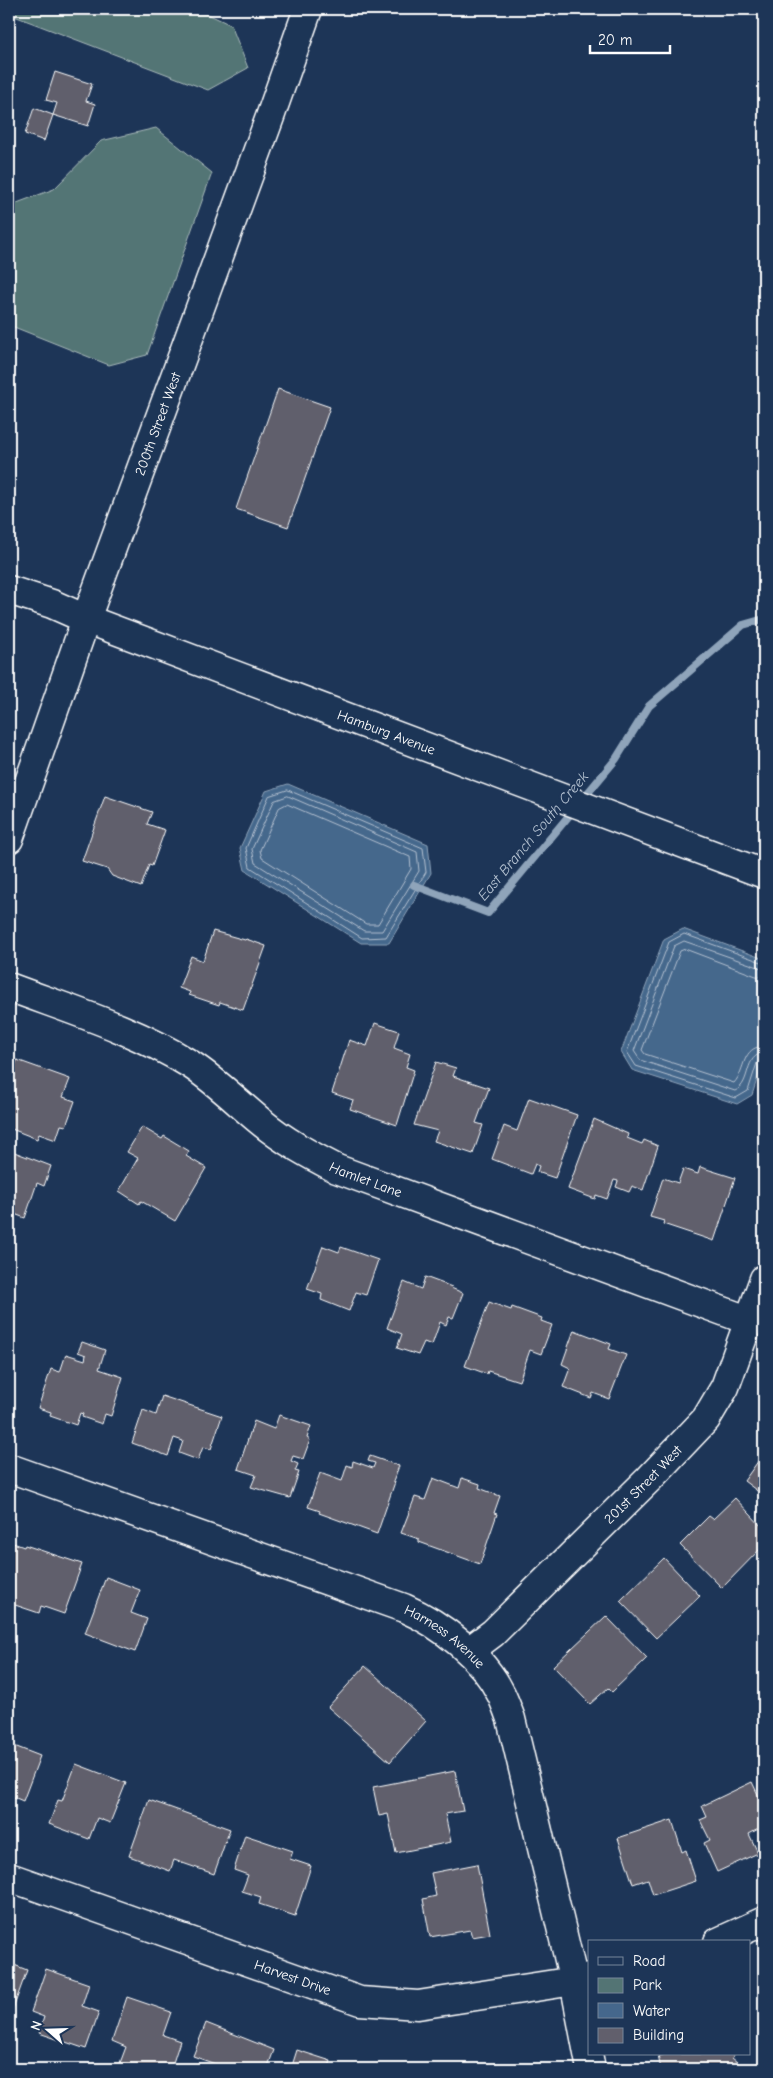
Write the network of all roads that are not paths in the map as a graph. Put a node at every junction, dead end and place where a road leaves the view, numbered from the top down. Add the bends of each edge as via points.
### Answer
1 (308, 9) edge
2 (9, 590) edge
3 (86, 619) junction
4 (9, 839) edge
5 (764, 874) edge
6 (9, 987) edge
7 (764, 1279) edge
8 (750, 1320) junction
9 (9, 1468) edge
10 (469, 1651) junction
11 (9, 1877) edge
12 (764, 1922) edge
13 (723, 1940) edge
14 (582, 1979) edge
15 (588, 2039) edge
16 (590, 2056) edge
17 (591, 2069) edge

1 - 3 street, 200th Street West
2 - 3 street, Hamburg Avenue
3 - 4 street, 200th Street West
3 - 5 street, Hamburg Avenue
6 - 8 street, Hamlet Lane via 112,1025 166,1050 216,1083 285,1140 337,1169
7 - 8 street, 201st Street West
8 - 10 street, 201st Street West via 725,1387 706,1419 500,1626
9 - 10 street, Harness Avenue via 404,1608 432,1621
10 - 14 street, Harness Avenue via 501,1693 511,1719
11 - 14 street, Harvest Drive via 360,2000 418,2005
12 - 13 street
14 - 15 street, Harness Avenue
16 - 17 street, Harness Avenue

